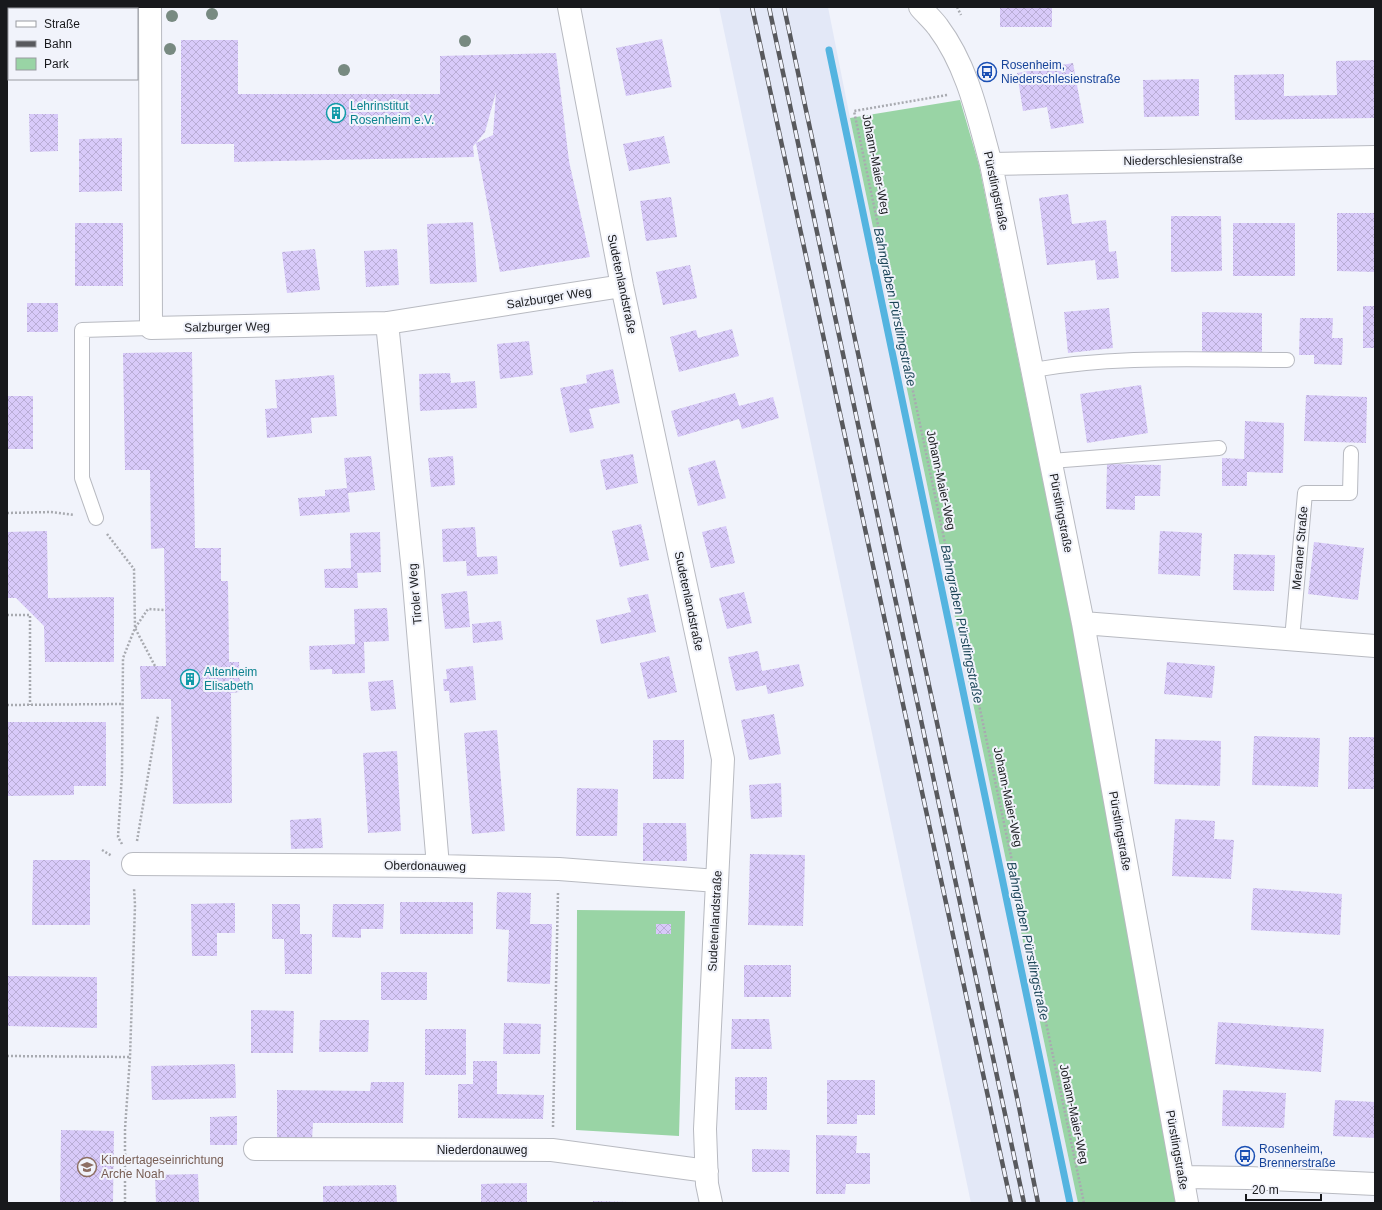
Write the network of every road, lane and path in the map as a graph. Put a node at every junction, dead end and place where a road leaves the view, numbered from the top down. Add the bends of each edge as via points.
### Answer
1 (150, 7) edge
2 (569, 7) edge
3 (920, 7) edge
4 (971, 91) junction
5 (1375, 157) edge
6 (991, 164) junction
7 (622, 286) junction
8 (387, 323) junction
9 (151, 328) junction
10 (1287, 360) dead end
11 (1032, 370) junction
12 (1219, 448) dead end
13 (1352, 453) dead end
14 (1051, 460) junction
15 (7, 513) edge
16 (96, 518) junction
17 (165, 610) dead end
18 (7, 615) edge
19 (1083, 624) junction
20 (135, 628) junction
21 (1292, 639) junction
22 (1375, 646) edge
23 (155, 666) dead end
24 (122, 704) junction
25 (7, 705) edge
26 (30, 705) junction
27 (158, 716) dead end
28 (133, 864) junction
29 (438, 866) junction
30 (559, 869) junction
31 (717, 881) junction
32 (7, 1056) edge
33 (130, 1057) junction
34 (255, 1149) dead end
35 (552, 1150) junction
36 (707, 1171) junction
37 (1182, 1177) junction
38 (1375, 1184) edge
39 (125, 1203) edge
40 (711, 1203) edge
41 (1084, 1203) edge
42 (1187, 1203) edge

1 - 9 street
2 - 7 street, Sudetenlandstraße
3 - 4 street, Pürstlingstraße via 938,27 958,59
4 - 6 street, Pürstlingstraße
4 - 41 path, Johann-Maier-Weg via 854,111
5 - 6 street, Niederschlesienstraße
6 - 11 street, Pürstlingstraße
7 - 8 street, Salzburger Weg
7 - 31 street, Sudetenlandstraße via 723,759
8 - 9 street, Salzburger Weg
8 - 29 street, Tiroler Weg via 414,572
9 - 16 lane via 82,330 82,478
10 - 11 lane via 1126,360
11 - 14 street, Pürstlingstraße
12 - 14 lane, Pürstlingstraße
13 - 21 lane, Meraner Straße via 1350,493 1305,493
14 - 19 street, Pürstlingstraße
15 - 16 path via 51,512
16 - 20 path via 134,569
17 - 20 path via 148,609
18 - 26 path via 30,615
19 - 21 street
19 - 37 street, Pürstlingstraße
20 - 23 path
20 - 24 path via 123,658
21 - 22 street
24 - 26 path
24 - 28 path via 122,774 118,837
25 - 26 path
27 - 28 path
28 - 29 street, Oberdonauweg
28 - 33 path via 135,905
29 - 30 street, Oberdonauweg
30 - 31 street, Oberdonauweg
30 - 35 path
31 - 36 street, Sudetenlandstraße via 705,1130
32 - 33 path
33 - 39 path via 125,1130
34 - 35 street, Niederdonauweg
35 - 36 street, Niederdonauweg
36 - 40 street, Sudetenlandstraße
37 - 38 street
37 - 42 street, Pürstlingstraße

